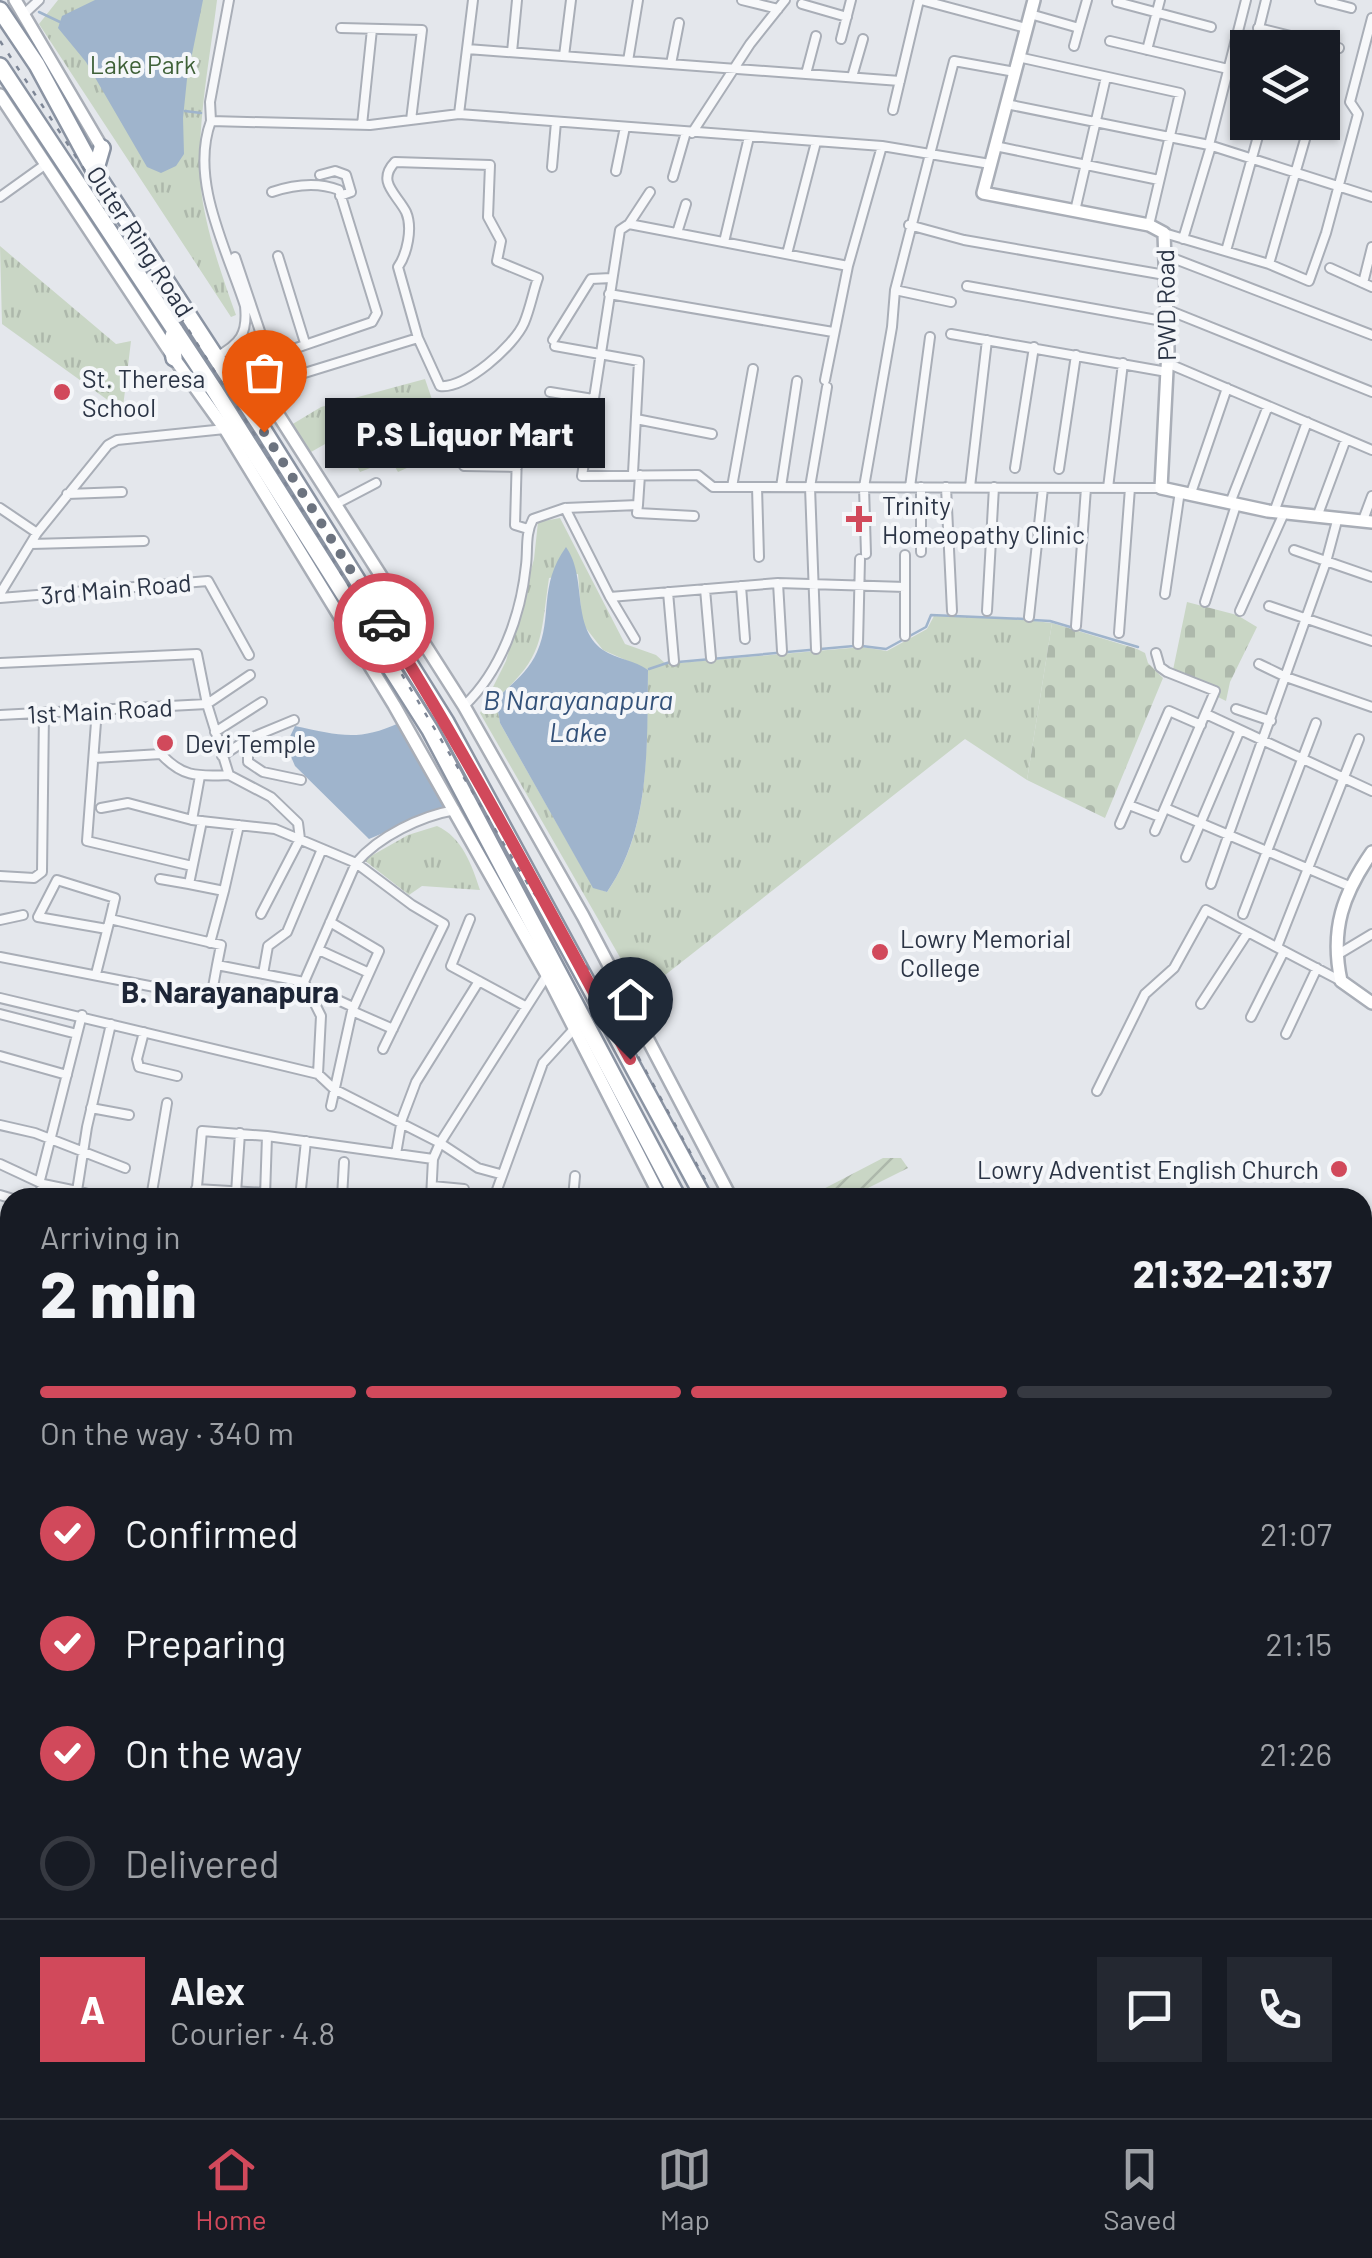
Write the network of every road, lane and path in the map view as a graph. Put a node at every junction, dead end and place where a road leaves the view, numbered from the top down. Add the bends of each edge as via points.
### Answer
1 (16, 0) edge
2 (39, 0) edge
3 (228, 0) edge
4 (473, 0) edge
5 (517, 0) edge
6 (571, 0) edge
7 (638, 0) edge
8 (742, 0) edge
9 (785, 0) edge
10 (852, 0) edge
11 (924, 0) edge
12 (1034, 0) edge
13 (1087, 0) edge
14 (1160, 0) edge
15 (1246, 0) edge
16 (1266, 0) edge
17 (1320, 0) edge
18 (1117, 2) edge
19 (802, 4) dead end
20 (1351, 8) dead end
21 (778, 9) junction
22 (0, 10) edge
23 (1157, 13) junction
24 (24, 14) junction
25 (1030, 14) junction
26 (847, 17) junction
27 (1372, 18) edge
28 (680, 22) dead end
29 (341, 28) dead end
30 (1026, 28) junction
31 (1079, 28) junction
32 (1211, 28) dead end
33 (1258, 28) joint
34 (372, 29) junction
35 (1266, 30) edge
36 (816, 36) dead end
37 (863, 39) dead end
38 (840, 40) dead end
39 (1110, 41) dead end
40 (1074, 46) dead end
41 (467, 49) junction
42 (1147, 50) junction
43 (512, 52) junction
44 (564, 56) junction
45 (1018, 57) junction
46 (628, 61) junction
47 (672, 64) junction
48 (0, 66) edge
49 (737, 69) junction
50 (1228, 69) junction
51 (1014, 72) junction
52 (806, 74) junction
53 (852, 77) junction
54 (1106, 77) junction
55 (900, 80) junction
56 (0, 95) edge
57 (1006, 104) junction
58 (893, 110) dead end
59 (459, 114) junction
60 (411, 120) junction
61 (211, 121) junction
62 (556, 122) junction
63 (1095, 122) junction
64 (362, 125) junction
65 (625, 127) junction
66 (689, 132) junction
67 (1170, 136) junction
68 (749, 138) junction
69 (1257, 140) edge
70 (1305, 140) edge
71 (816, 142) junction
72 (882, 146) junction
73 (995, 146) junction
74 (1210, 146) junction
75 (102, 148) joint
76 (930, 152) junction
77 (1252, 158) junction
78 (46, 164) junction
79 (990, 164) junction
80 (1084, 166) junction
81 (552, 167) dead end
82 (95, 172) junction
83 (616, 172) dead end
84 (1297, 172) junction
85 (320, 174) dead end
86 (673, 177) dead end
87 (1160, 180) junction
88 (1339, 186) junction
89 (272, 192) dead end
90 (650, 192) dead end
91 (76, 194) junction
92 (340, 196) junction
93 (0, 197) edge
94 (1372, 197) edge
95 (686, 204) dead end
96 (1075, 211) junction
97 (629, 224) junction
98 (910, 225) junction
99 (1149, 226) junction
100 (1164, 232) junction
101 (677, 233) junction
102 (1183, 239) junction
103 (724, 242) junction
104 (1372, 248) edge
105 (1226, 251) junction
106 (787, 254) junction
107 (1162, 254) junction
108 (278, 256) dead end
109 (236, 257) dead end
110 (1269, 264) junction
111 (848, 266) junction
112 (1330, 268) dead end
113 (1165, 275) junction
114 (611, 278) junction
115 (1367, 285) edge
116 (967, 286) dead end
117 (895, 290) junction
118 (608, 294) junction
119 (950, 302) dead end
120 (1168, 316) junction
121 (175, 330) junction
122 (832, 332) junction
123 (951, 334) dead end
124 (930, 336) dead end
125 (1372, 336) edge
126 (418, 338) junction
127 (987, 340) junction
128 (305, 343) junction
129 (1034, 347) junction
130 (267, 350) junction
131 (600, 352) junction
132 (240, 355) junction
133 (1076, 355) junction
134 (174, 358) junction
135 (1124, 363) junction
136 (221, 365) junction
137 (1167, 367) junction
138 (753, 369) dead end
139 (797, 381) dead end
140 (258, 387) junction
141 (1227, 388) junction
142 (550, 392) dead end
143 (1372, 392) edge
144 (592, 398) junction
145 (1268, 406) junction
146 (636, 419) junction
147 (1307, 422) junction
148 (491, 424) dead end
149 (225, 429) junction
150 (712, 434) dead end
151 (1346, 439) junction
152 (1372, 450) edge
153 (584, 452) junction
154 (517, 468) junction
155 (1015, 468) dead end
156 (1059, 468) dead end
157 (636, 474) junction
158 (376, 483) dead end
159 (732, 487) junction
160 (758, 487) junction
161 (781, 487) junction
162 (810, 487) junction
163 (864, 487) junction
164 (910, 487) junction
165 (970, 487) junction
166 (921, 488) junction
167 (946, 488) junction
168 (994, 488) junction
169 (1043, 488) junction
170 (1086, 488) junction
171 (1108, 488) junction
172 (1130, 488) junction
173 (1162, 488) junction
174 (122, 492) dead end
175 (1186, 492) junction
176 (67, 494) junction
177 (1372, 496) edge
178 (336, 504) junction
179 (1233, 504) junction
180 (638, 505) junction
181 (0, 508) edge
182 (565, 508) junction
183 (1279, 512) junction
184 (694, 516) dead end
185 (1317, 517) junction
186 (1338, 517) junction
187 (1368, 521) edge
188 (528, 529) junction
189 (37, 533) junction
190 (144, 541) dead end
191 (31, 544) junction
192 (1294, 550) dead end
193 (921, 552) dead end
194 (905, 555) dead end
195 (759, 557) dead end
196 (0, 562) edge
197 (1326, 562) junction
198 (13, 569) junction
199 (1372, 577) edge
200 (813, 582) junction
201 (778, 583) junction
202 (741, 586) junction
203 (859, 586) junction
204 (905, 588) junction
205 (706, 589) junction
206 (668, 592) junction
207 (1165, 594) dead end
208 (0, 596) edge
209 (610, 597) junction
210 (1205, 602) dead end
211 (1269, 606) dead end
212 (987, 610) dead end
213 (952, 611) dead end
214 (1240, 611) dead end
215 (1029, 617) dead end
216 (1306, 619) junction
217 (1076, 626) dead end
218 (1119, 633) dead end
219 (905, 636) dead end
220 (635, 639) dead end
221 (746, 639) dead end
222 (1372, 641) edge
223 (858, 644) dead end
224 (816, 648) dead end
225 (782, 651) dead end
226 (1156, 653) dead end
227 (249, 655) dead end
228 (711, 658) dead end
229 (674, 660) dead end
230 (0, 664) edge
231 (1259, 664) dead end
232 (250, 675) dead end
233 (1286, 678) junction
234 (262, 702) dead end
235 (207, 704) junction
236 (464, 706) junction
237 (1372, 708) edge
238 (1236, 709) dead end
239 (98, 710) junction
240 (44, 712) junction
241 (0, 714) edge
242 (1206, 714) junction
243 (294, 720) dead end
244 (1271, 721) junction
245 (1316, 723) dead end
246 (1201, 725) junction
247 (1240, 730) junction
248 (215, 732) junction
249 (1359, 738) dead end
250 (248, 740) junction
251 (1264, 740) junction
252 (222, 756) junction
253 (94, 758) junction
254 (1303, 759) junction
255 (229, 775) junction
256 (200, 776) junction
257 (1343, 778) junction
258 (300, 780) dead end
259 (1372, 791) edge
260 (1128, 805) junction
261 (101, 808) dead end
262 (456, 810) junction
263 (1162, 812) junction
264 (197, 821) junction
265 (1200, 823) junction
266 (1120, 824) dead end
267 (239, 825) junction
268 (1155, 831) dead end
269 (1229, 835) junction
270 (300, 838) junction
271 (322, 849) junction
272 (1268, 852) junction
273 (1372, 852) edge
274 (1186, 856) dead end
275 (356, 862) junction
276 (192, 866) junction
277 (1308, 869) junction
278 (0, 876) edge
279 (160, 879) dead end
280 (189, 884) junction
281 (1211, 884) dead end
282 (1349, 886) junction
283 (224, 892) junction
284 (261, 914) dead end
285 (1243, 914) dead end
286 (23, 915) dead end
287 (110, 919) junction
288 (470, 919) dead end
289 (0, 920) edge
290 (330, 922) junction
291 (107, 929) junction
292 (1248, 932) junction
293 (1372, 934) edge
294 (210, 943) junction
295 (1280, 949) junction
296 (319, 950) junction
297 (1337, 956) junction
298 (0, 957) edge
299 (217, 965) junction
300 (1316, 968) junction
301 (367, 972) junction
302 (96, 974) junction
303 (263, 974) junction
304 (546, 975) junction
305 (479, 981) junction
306 (1340, 981) junction
307 (306, 987) junction
308 (0, 998) edge
309 (1372, 1003) edge
310 (1201, 1004) dead end
311 (525, 1006) junction
312 (353, 1009) junction
313 (0, 1014) edge
314 (82, 1015) junction
315 (1251, 1017) dead end
316 (111, 1024) junction
317 (574, 1028) junction
318 (393, 1029) junction
319 (144, 1032) junction
320 (77, 1034) junction
321 (1286, 1034) dead end
322 (383, 1049) dead end
323 (0, 1056) edge
324 (318, 1074) junction
325 (67, 1075) junction
326 (177, 1076) dead end
327 (334, 1089) junction
328 (1098, 1091) dead end
329 (167, 1103) dead end
330 (332, 1106) dead end
331 (91, 1108) junction
332 (130, 1115) dead end
333 (402, 1124) junction
334 (0, 1125) edge
335 (240, 1133) junction
336 (267, 1136) junction
337 (306, 1141) junction
338 (52, 1142) junction
339 (440, 1143) junction
340 (84, 1151) junction
341 (396, 1154) junction
342 (433, 1159) junction
343 (344, 1162) dead end
344 (0, 1164) edge
345 (125, 1168) dead end
346 (500, 1174) junction
347 (575, 1176) dead end
348 (42, 1182) junction
349 (432, 1186) joint
350 (41, 1188) edge
351 (65, 1188) edge
352 (78, 1188) edge
353 (152, 1188) edge
354 (197, 1188) edge
355 (231, 1188) edge
356 (265, 1188) edge
357 (301, 1188) edge
358 (343, 1188) edge
359 (453, 1188) edge
360 (496, 1188) edge
361 (574, 1188) edge
362 (656, 1188) edge
363 (673, 1188) edge
364 (699, 1188) edge
365 (726, 1188) edge

1 - 24 street
2 - 24 street
3 - 61 street
4 - 41 street
5 - 43 street
6 - 44 street
7 - 46 street
8 - 21 street
9 - 21 street
10 - 26 street
11 - 30 street
11 - 55 street
12 - 25 street
13 - 31 street
14 - 23 street
15 - 50 street
16 - 33 street
17 - 20 street
18 - 23 street
19 - 26 street
21 - 49 street
22 - 82 highway, Outer Ring Road
23 - 32 street
23 - 42 street
24 - 75 street
25 - 30 street
25 - 31 street
26 - 38 street
27 - 88 street via 1350,102 1358,114
28 - 47 street
29 - 34 street
30 - 45 street
31 - 40 street
33 - 35 street
34 - 60 street via 422,30
34 - 64 street
36 - 52 street
37 - 53 street
39 - 42 street
41 - 43 street
41 - 59 street
42 - 50 street
43 - 44 street
44 - 46 street
45 - 51 street
45 - 54 street
46 - 47 street
47 - 49 street
48 - 91 highway, Outer Ring Road
49 - 52 street
49 - 66 street
50 - 74 street
51 - 57 street
51 - 76 street via 954,61
52 - 53 street
53 - 55 street
54 - 63 street
54 - 67 street via 1180,93
55 - 58 street
56 - 78 street
57 - 63 street
57 - 73 street
59 - 60 street
59 - 62 street
60 - 64 street
61 - 64 street
61 - 132 street via 208,192 245,306
62 - 65 street
62 - 81 street
63 - 67 street
63 - 80 street
65 - 66 street
65 - 83 street
66 - 68 street
66 - 86 street
67 - 74 street
67 - 87 street
68 - 71 street
68 - 103 street
69 - 77 street
70 - 84 street
71 - 72 street
71 - 106 street
72 - 76 street
72 - 111 street
73 - 79 street
73 - 80 street
74 - 77 street
74 - 102 street
75 - 82 highway
76 - 79 street
76 - 98 street
77 - 84 street
77 - 105 street
78 - 91 street
78 - 93 street
79 - 96 street, PWD Road via 983,192
80 - 87 street
80 - 96 street
82 - 136 highway, Outer Ring Road
84 - 88 street
84 - 110 street
85 - 92 street via 346,175 351,192
87 - 99 street
88 - 94 street
88 - 110 street via 1310,280
89 - 92 street via 332,186
90 - 97 street
91 - 121 highway, Outer Ring Road
91 - 134 street
92 - 128 street via 377,313 372,322
95 - 101 street
96 - 99 street, PWD Road
97 - 101 street
97 - 114 street via 620,230
98 - 113 street
98 - 117 street
99 - 100 street, PWD Road
100 - 102 street
100 - 107 street, PWD Road
101 - 103 street
102 - 105 street
103 - 106 street
104 - 115 street
105 - 110 street
106 - 111 street
107 - 113 street, PWD Road
107 - 125 street
108 - 128 street
109 - 130 street
111 - 122 street
112 - 115 street
113 - 120 street, PWD Road
114 - 118 street
114 - 131 street via 591,279 554,343
116 - 120 street
117 - 119 street
117 - 163 street
118 - 122 street
118 - 131 street
120 - 137 street, PWD Road
120 - 143 street
121 - 134 highway
121 - 363 highway, Outer Ring Road via 430,730
122 - 162 street
123 - 127 street
124 - 164 street
126 - 126 street via 398,267 407,254 408,214 389,190 389,168 395,162 490,165 488,217 501,241 496,261 538,278 523,327 483,370 450,388 440,386
126 - 140 street
127 - 129 street
127 - 165 street
128 - 130 street
129 - 133 street
129 - 155 street
130 - 132 street
131 - 144 street
131 - 146 street via 639,361
132 - 136 street
132 - 136 street
132 - 140 street
133 - 135 street
133 - 156 street
134 - 149 street
135 - 137 street
135 - 171 street
136 - 364 highway, Outer Ring Road via 446,722
137 - 141 street
137 - 173 street, PWD Road
138 - 159 street
139 - 161 street
140 - 178 street
141 - 145 street
141 - 175 street
142 - 144 street
144 - 153 street
145 - 147 street
145 - 179 street
146 - 150 street
146 - 157 street
147 - 151 street
147 - 183 street
148 - 154 street via 464,466
149 - 176 street via 117,440 99,452
149 - 262 street
151 - 152 street
151 - 185 street
153 - 154 street via 517,453
153 - 157 street via 582,476
154 - 188 street via 515,525
157 - 159 street via 698,475 713,487
157 - 180 street
158 - 178 street
159 - 160 street
160 - 161 street
160 - 195 street
161 - 162 street
162 - 163 street
162 - 200 street
163 - 164 street
163 - 203 street
164 - 166 street
165 - 167 street
165 - 168 street
166 - 167 street
166 - 193 street
167 - 213 street
168 - 169 street
168 - 212 street
169 - 170 street
169 - 215 street
170 - 171 street
170 - 217 street
171 - 172 street
172 - 173 street
172 - 218 street
173 - 175 street
174 - 176 street
175 - 179 street
175 - 207 street
176 - 189 street
177 - 187 street
178 - 236 street
179 - 183 street
179 - 210 street
180 - 182 street
180 - 184 street via 638,513
181 - 189 street
182 - 188 street via 533,519
182 - 209 street
183 - 185 street
183 - 214 street
185 - 186 street
186 - 187 street
186 - 197 street
188 - 236 street via 508,640
189 - 191 street
190 - 191 street
191 - 198 street
192 - 197 street
194 - 204 street
196 - 198 street
197 - 199 street
197 - 216 street
198 - 208 street
200 - 201 street
200 - 203 street
200 - 224 street
201 - 202 street
201 - 225 street
202 - 205 street
202 - 221 street
203 - 204 street
203 - 223 street
204 - 219 street
205 - 206 street
205 - 228 street
206 - 209 street
206 - 229 street
208 - 227 street, 3rd Main Road via 208,581
209 - 220 street
211 - 216 street
216 - 222 street
216 - 233 street
226 - 242 street via 1167,672 1215,691
230 - 235 street via 197,654
231 - 233 street
232 - 235 street
233 - 237 street
233 - 244 street
234 - 248 street
235 - 239 street, 1st Main Road
235 - 248 street, 1st Main Road
236 - 365 street
238 - 244 street
239 - 240 street, 1st Main Road
239 - 253 street
240 - 241 street, 1st Main Road
240 - 278 street via 45,857 39,876
242 - 246 street
242 - 247 street
243 - 250 street
244 - 251 street
245 - 254 street
246 - 260 street via 1168,711
246 - 263 street
247 - 251 street
247 - 265 street
248 - 252 street, 1st Main Road
249 - 257 street
250 - 252 street
250 - 258 street via 248,762
251 - 254 street
251 - 269 street
252 - 255 street, 1st Main Road
253 - 256 street via 160,754 176,771
253 - 276 street via 87,841
254 - 257 street
254 - 272 street
255 - 256 street
255 - 270 street via 271,798 298,823
256 - 264 street
257 - 259 street
257 - 277 street
260 - 263 street
260 - 266 street
261 - 264 street via 128,803
262 - 275 street via 408,826
262 - 304 street
263 - 265 street
263 - 268 street
264 - 267 street
264 - 276 street
265 - 269 street
265 - 274 street
267 - 270 street
267 - 283 street
269 - 272 street
269 - 281 street
270 - 271 street
270 - 284 street
271 - 275 street
271 - 303 street via 288,932 268,946
272 - 277 street
272 - 285 street
273 - 282 street
275 - 290 street
275 - 318 street via 444,924
276 - 280 street
277 - 282 street
277 - 295 street
279 - 280 street
280 - 283 street
282 - 297 street via 1335,934
283 - 294 street
286 - 289 street
287 - 291 street
287 - 291 street via 115,898 57,880 38,917
287 - 294 street
288 - 305 street via 451,966
290 - 296 street
290 - 301 street via 379,950
291 - 302 street
292 - 295 street
292 - 310 street
292 - 328 street via 1206,910 1174,968 1145,994
293 - 297 street
294 - 299 street via 221,945
295 - 300 street
295 - 315 street
296 - 301 street
296 - 307 street
297 - 306 street
298 - 302 street
299 - 302 street via 211,998
299 - 303 street
300 - 306 street
300 - 321 street
301 - 312 street
303 - 307 street
304 - 311 street
304 - 317 street
305 - 311 street
305 - 333 street via 424,1066
306 - 309 street
307 - 312 street
307 - 324 street via 321,1016
308 - 314 street
311 - 339 street
312 - 318 street
312 - 327 street
313 - 320 street
314 - 316 street
314 - 320 street
316 - 319 street
316 - 331 street
317 - 346 street via 543,1062
317 - 362 street
318 - 322 street
319 - 324 street
319 - 326 street via 139,1067
320 - 325 street
323 - 325 street
324 - 327 street
325 - 338 street
327 - 330 street
327 - 333 street
329 - 353 street
331 - 332 street
331 - 340 street
333 - 339 street
333 - 341 street
334 - 338 street
335 - 336 street
335 - 354 street via 202,1131
335 - 355 street
336 - 337 street
336 - 356 street
337 - 341 street
337 - 357 street
338 - 340 street
338 - 348 street
339 - 342 street
339 - 346 street
340 - 345 street
340 - 352 street
341 - 342 street
342 - 349 street
343 - 358 street
344 - 348 street
346 - 360 street
347 - 361 street
348 - 350 street
348 - 351 street
349 - 359 street

